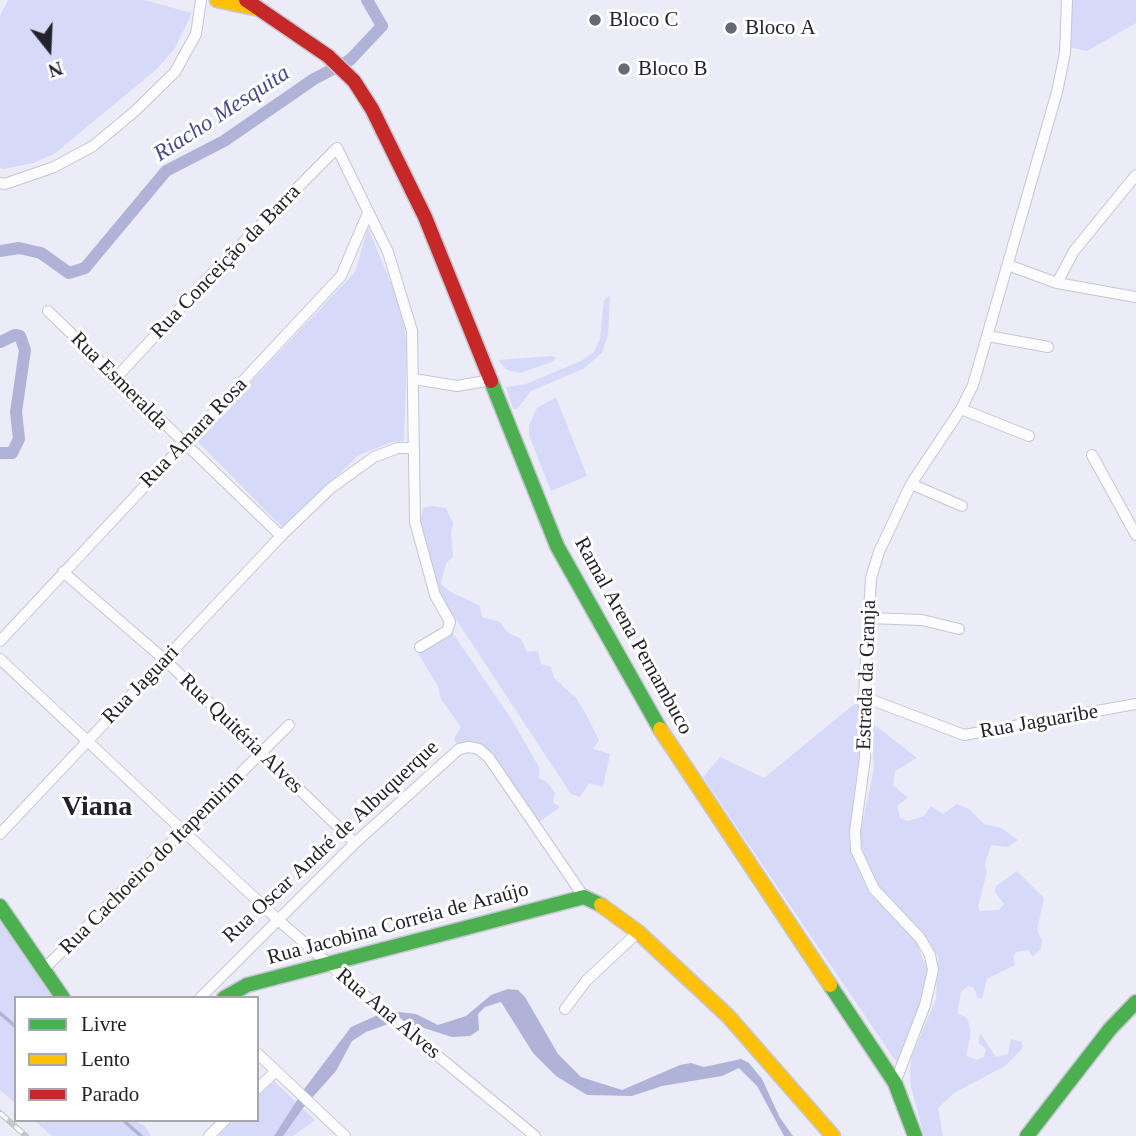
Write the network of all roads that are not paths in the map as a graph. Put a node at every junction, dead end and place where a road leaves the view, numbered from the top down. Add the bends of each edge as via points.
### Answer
1 (201, 0) edge
2 (218, 0) edge
3 (237, 0) edge
4 (246, 0) edge
5 (1067, 0) edge
6 (260, 9) junction
7 (1136, 175) edge
8 (0, 183) edge
9 (368, 213) junction
10 (1008, 265) junction
11 (1057, 283) junction
12 (1136, 297) edge
13 (48, 311) dead end
14 (988, 336) junction
15 (1048, 347) dead end
16 (116, 378) junction
17 (414, 379) junction
18 (491, 380) junction
19 (961, 409) junction
20 (1029, 436) dead end
21 (183, 444) junction
22 (412, 448) junction
23 (1092, 455) dead end
24 (911, 484) junction
25 (962, 506) dead end
26 (1136, 535) edge
27 (281, 536) junction
28 (63, 572) junction
29 (869, 618) junction
30 (958, 629) dead end
31 (0, 642) edge
32 (420, 647) dead end
33 (0, 659) edge
34 (165, 660) junction
35 (864, 697) junction
36 (1136, 704) edge
37 (289, 725) dead end
38 (87, 741) junction
39 (260, 754) junction
40 (184, 831) junction
41 (0, 834) edge
42 (355, 844) junction
43 (584, 897) junction
44 (0, 906) edge
45 (277, 919) junction
46 (638, 932) junction
47 (328, 963) junction
48 (43, 970) junction
49 (62, 996) edge
50 (202, 996) edge
51 (228, 996) edge
52 (1136, 1002) edge
53 (565, 1009) dead end
54 (259, 1055) edge
55 (275, 1072) junction
56 (895, 1083) junction
57 (259, 1087) edge
58 (223, 1122) edge
59 (209, 1136) edge
60 (345, 1136) edge
61 (535, 1136) edge
62 (833, 1136) edge
63 (915, 1136) edge
64 (1027, 1136) edge

1 - 8 street via 196,34 175,72 134,112 93,146 54,167
2 - 6 main road
3 - 6 main road
4 - 6 main road
5 - 10 street, Estrada da Granja via 1065,53 1057,92
6 - 18 main road, Ramal Arena Pernambuco via 328,56 360,90 425,217
7 - 11 street via 1074,251
9 - 16 street, Rua Conceição da Barra via 337,148
9 - 17 street via 388,252 408,313
9 - 21 street, Rua Amara Rosa via 341,276
10 - 11 street
10 - 14 street, Estrada da Granja
11 - 12 street
13 - 16 street, Rua Esmeralda
14 - 15 street
14 - 19 street, Estrada da Granja
16 - 21 street, Rua Esmeralda
17 - 18 street via 457,386
17 - 22 street
18 - 56 main road, Ramal Arena Pernambuco via 557,546 589,607 660,730
19 - 20 street
19 - 24 street, Estrada da Granja
21 - 27 street, Rua Esmeralda
21 - 28 street, Rua Amara Rosa
22 - 27 street, Rua Jaguari via 389,450 352,470
22 - 32 street via 415,522 435,595 450,622 446,631
23 - 26 street
24 - 25 street
24 - 29 street, Estrada da Granja via 878,552
27 - 34 street, Rua Jaguari
28 - 31 street, Rua Amara Rosa
28 - 34 street, Rua Quitéria Alves
29 - 30 street via 922,620
29 - 35 street, Estrada da Granja
33 - 38 street, Rua Ana Alves
34 - 38 street, Rua Jaguari
34 - 39 street, Rua Quitéria Alves
35 - 36 street, Rua Jaguaribe via 964,735
35 - 56 street, Estrada da Granja via 865,758 856,850 874,889 920,938 933,970 928,996
37 - 39 street, Rua Cachoeiro do Itapemirim
38 - 40 street, Rua Ana Alves
38 - 41 street, Rua Jaguari
39 - 40 street, Rua Cachoeiro do Itapemirim
39 - 42 street, Rua Quitéria Alves
40 - 45 street, Rua Ana Alves
40 - 48 street, Rua Cachoeiro do Itapemirim
42 - 43 street, Rua Oscar André de Albuquerque via 459,749 479,749
42 - 45 street, Rua Oscar André de Albuquerque
43 - 46 main road, Rua Oscar André de Albuquerque
43 - 47 main road, Rua Jacobina Correia de Araújo
44 - 48 main road
45 - 47 street, Rua Ana Alves
45 - 50 street, Rua Oscar André de Albuquerque
46 - 53 street via 586,981
46 - 62 main road, Rua Oscar André de Albuquerque via 728,1016
47 - 51 main road, Rua Jacobina Correia de Araújo via 247,985
47 - 61 street, Rua Ana Alves
48 - 49 main road
52 - 64 main road
54 - 55 street
55 - 57 street
55 - 60 street
56 - 63 main road, Ramal Arena Pernambuco
58 - 59 street

